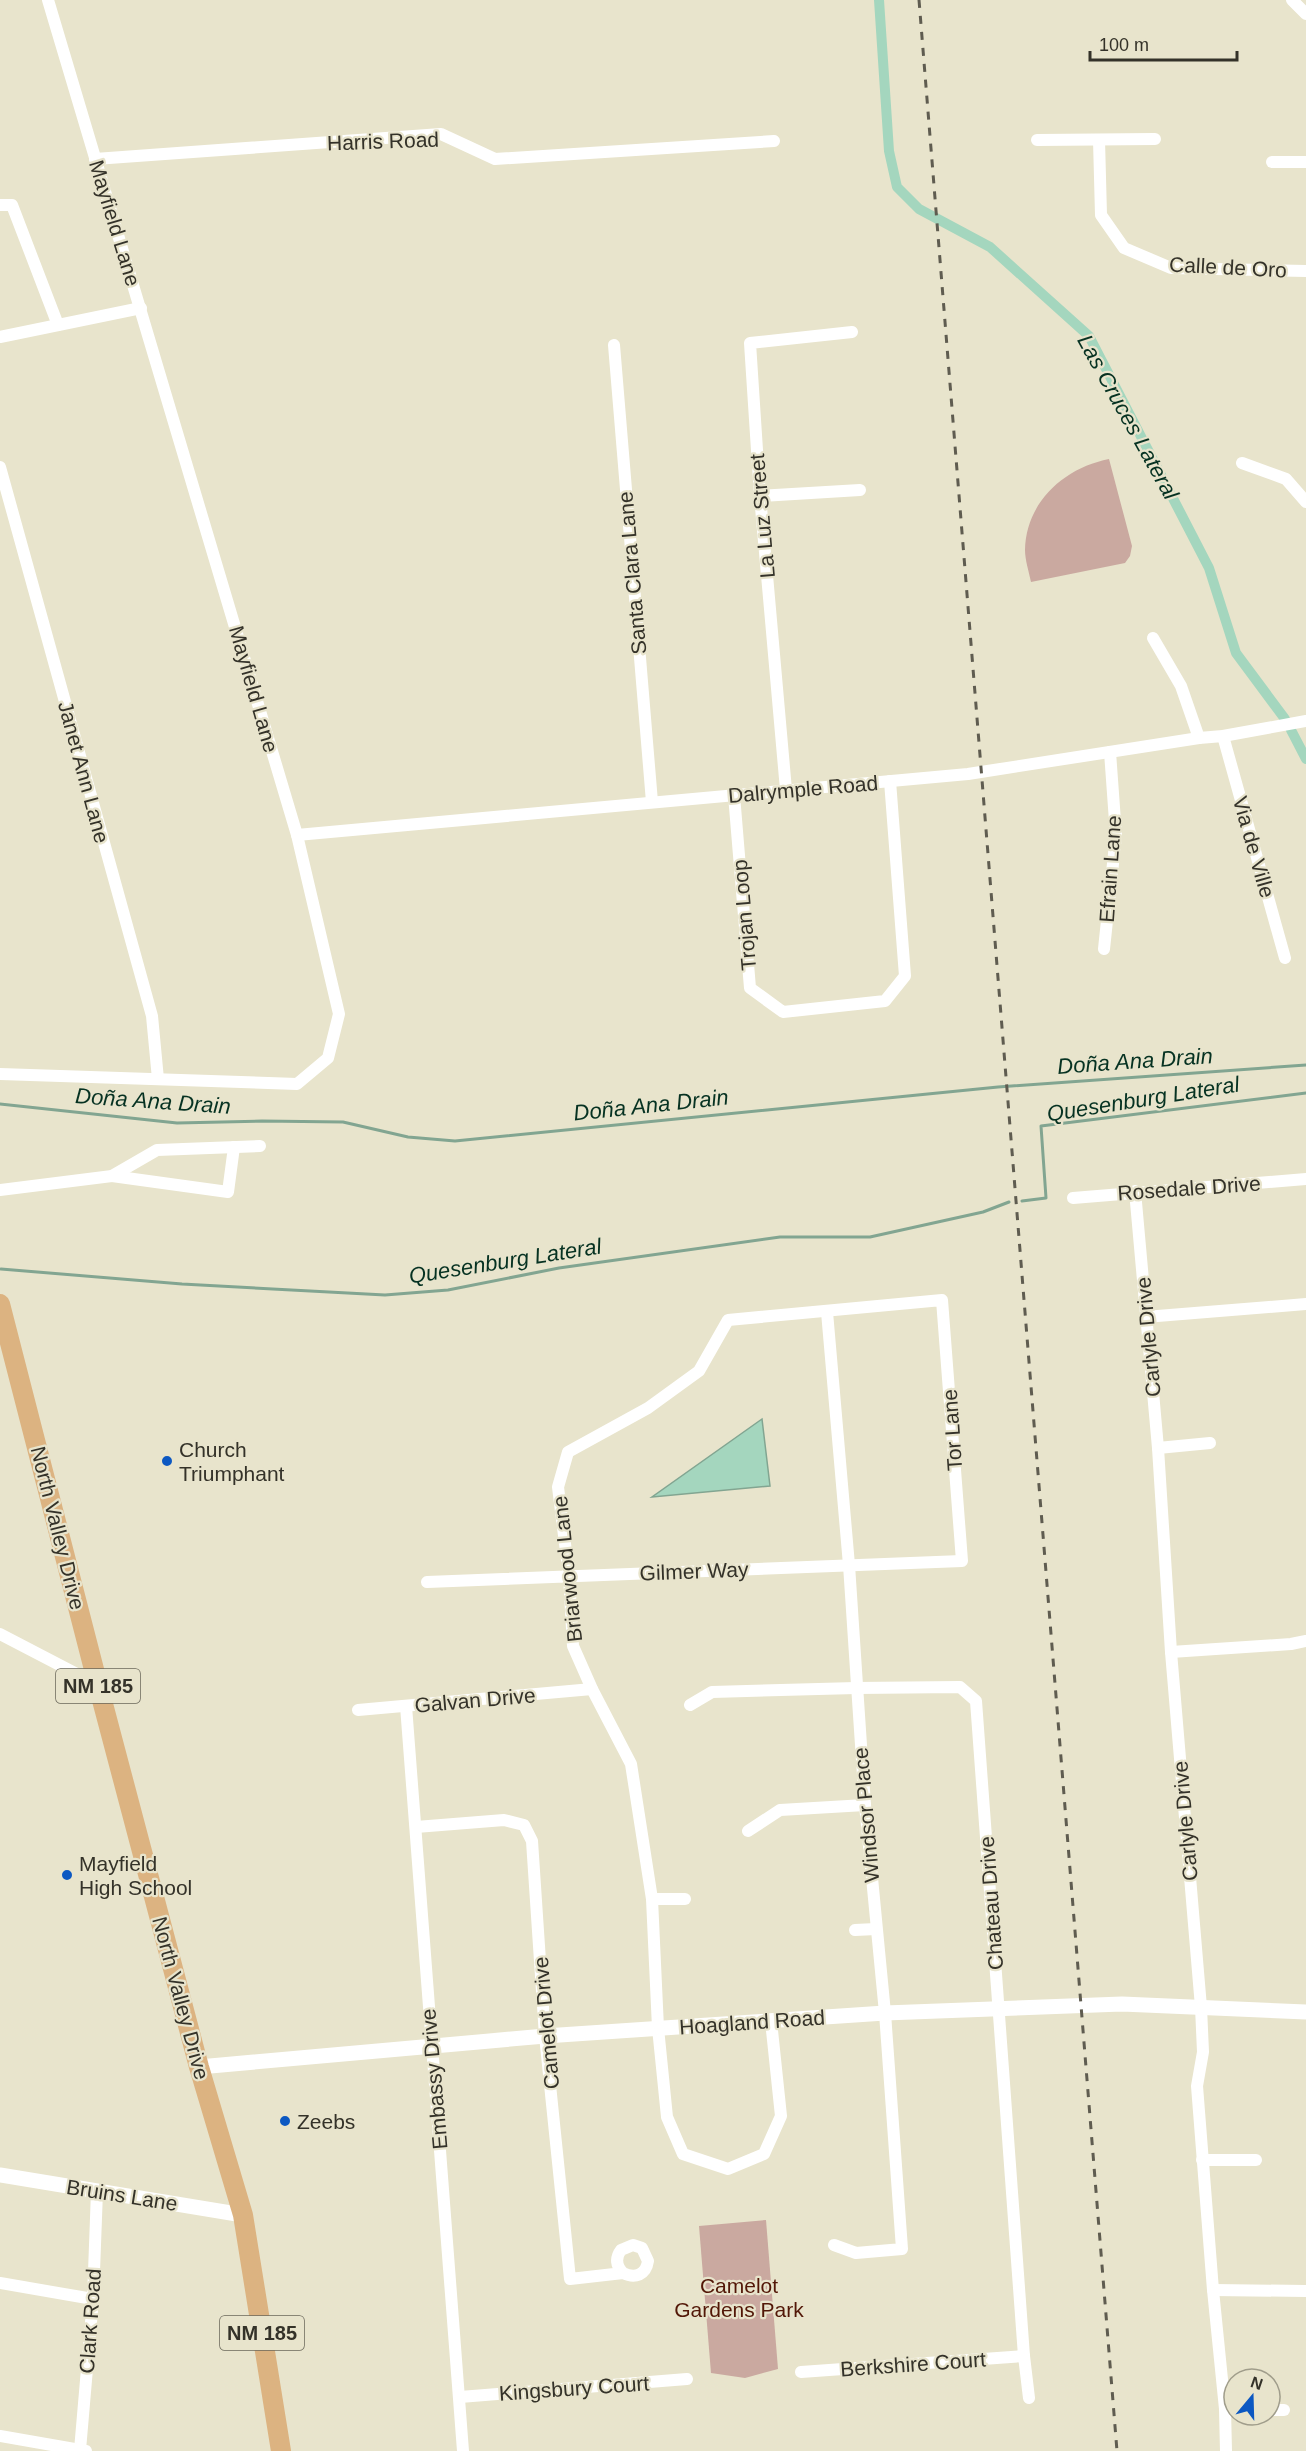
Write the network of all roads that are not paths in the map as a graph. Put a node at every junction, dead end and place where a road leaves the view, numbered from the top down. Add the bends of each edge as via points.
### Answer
1 (48, 0) edge
2 (1292, 0) edge
3 (1306, 14) edge
4 (1155, 139) dead end
5 (1037, 140) dead end
6 (1099, 140) junction
7 (774, 141) dead end
8 (95, 159) junction
9 (1272, 162) dead end
10 (1306, 162) edge
11 (0, 205) edge
12 (1306, 271) edge
13 (141, 308) junction
14 (58, 325) junction
15 (852, 332) dead end
16 (0, 337) edge
17 (614, 345) dead end
18 (1242, 464) dead end
19 (0, 467) edge
20 (860, 490) dead end
21 (760, 496) junction
22 (1306, 502) edge
23 (1153, 638) dead end
24 (1306, 721) edge
25 (1223, 736) junction
26 (1199, 738) junction
27 (1110, 752) junction
28 (890, 781) junction
29 (786, 790) junction
30 (734, 795) junction
31 (652, 802) junction
32 (297, 836) junction
33 (1104, 949) dead end
34 (1286, 958) dead end
35 (0, 1074) edge
36 (158, 1079) junction
37 (260, 1146) dead end
38 (234, 1147) junction
39 (112, 1176) junction
40 (1306, 1179) edge
41 (0, 1190) edge
42 (1135, 1191) junction
43 (1073, 1198) dead end
44 (942, 1300) joint
45 (0, 1304) edge
46 (1306, 1304) edge
47 (827, 1312) junction
48 (1145, 1317) junction
49 (1210, 1443) dead end
50 (1158, 1448) junction
51 (962, 1561) joint
52 (849, 1565) junction
53 (569, 1576) junction
54 (427, 1582) dead end
55 (0, 1634) edge
56 (1306, 1641) edge
57 (1171, 1652) junction
58 (98, 1685) junction
59 (856, 1688) junction
60 (592, 1689) junction
61 (690, 1705) dead end
62 (406, 1706) junction
63 (358, 1710) dead end
64 (865, 1805) junction
65 (416, 1827) junction
66 (748, 1832) dead end
67 (652, 1899) junction
68 (685, 1899) dead end
69 (876, 1929) junction
70 (855, 1930) dead end
71 (1201, 2007) junction
72 (999, 2008) junction
73 (1306, 2012) edge
74 (885, 2013) junction
75 (771, 2021) junction
76 (658, 2028) junction
77 (545, 2036) junction
78 (431, 2047) junction
79 (199, 2067) junction
80 (1202, 2160) junction
81 (1256, 2160) dead end
82 (0, 2175) edge
83 (98, 2191) junction
84 (243, 2215) junction
85 (834, 2245) dead end
86 (622, 2273) dead end
87 (0, 2283) edge
88 (1213, 2290) junction
89 (1306, 2291) edge
90 (93, 2299) junction
91 (1024, 2356) junction
92 (1224, 2367) edge
93 (801, 2372) dead end
94 (687, 2379) dead end
95 (460, 2397) junction
96 (1029, 2398) dead end
97 (1228, 2427) edge
98 (0, 2436) edge
99 (84, 2450) edge
100 (281, 2451) edge
101 (463, 2451) edge
102 (1226, 2451) edge

1 - 8 street, Mayfield Lane
2 - 3 street
4 - 6 street
5 - 6 street
6 - 12 street, Calle de Oro via 1101,215 1124,248 1171,268
7 - 8 street, Harris Road via 495,159 441,134
8 - 13 street, Mayfield Lane
9 - 10 street
11 - 14 street via 12,205
13 - 14 street
13 - 32 street, Mayfield Lane
14 - 16 street
15 - 21 street, La Luz Street via 750,343
17 - 31 street, Santa Clara Lane
18 - 22 street via 1286,479
19 - 36 street, Janet Ann Lane via 152,1016
20 - 21 street
21 - 29 street, La Luz Street
23 - 26 street via 1181,686
24 - 25 street, Dalrymple Road
25 - 26 street, Dalrymple Road
25 - 34 street, Via de Ville
26 - 27 street, Dalrymple Road
27 - 28 street, Dalrymple Road via 990,771
27 - 33 street, Efrain Lane via 1116,835
28 - 29 street, Dalrymple Road
28 - 30 street, Trojan Loop via 905,976 885,1001 783,1012 750,988
29 - 30 street, Dalrymple Road
30 - 31 street, Dalrymple Road
31 - 32 street, Dalrymple Road
32 - 36 street, Mayfield Lane via 339,1014 328,1058 297,1084
35 - 36 street, Mayfield Lane
37 - 38 street
38 - 39 street via 157,1150
38 - 39 street via 228,1192
39 - 41 street
40 - 42 street, Rosedale Drive
42 - 43 street, Rosedale Drive
42 - 48 street, Carlyle Drive
44 - 47 street, Briarwood Lane
44 - 51 street, Tor Lane
45 - 58 main road, North Valley Drive / NM 185
46 - 48 street
47 - 52 street, Windsor Place
47 - 53 street, Briarwood Lane via 728,1320 699,1371 648,1408 568,1452 558,1487
48 - 50 street, Carlyle Drive
49 - 50 street
50 - 57 street, Carlyle Drive
51 - 52 street, Gilmer Way
52 - 53 street, Gilmer Way
52 - 59 street, Windsor Place
53 - 54 street, Gilmer Way
53 - 60 street, Briarwood Lane via 573,1646
55 - 58 street
56 - 57 street
57 - 71 street, Carlyle Drive
58 - 79 main road, North Valley Drive / NM 185
59 - 61 street, Chateau Drive via 712,1692
59 - 64 street, Windsor Place
59 - 72 street, Chateau Drive via 960,1687 976,1701
60 - 62 street, Galvan Drive
60 - 67 street, Briarwood Lane via 631,1764
62 - 63 street, Galvan Drive
62 - 65 street, Embassy Drive
64 - 66 street via 780,1810
64 - 69 street, Windsor Place
65 - 77 street, Camelot Drive via 504,1820 524,1825 532,1841
65 - 78 street, Embassy Drive
67 - 68 street
67 - 76 street, Briarwood Lane
69 - 70 street
69 - 74 street, Windsor Place
71 - 72 street, Hoagland Road via 1122,2004
71 - 73 street, Hoagland Road
71 - 80 street, Carlyle Drive via 1203,2052 1197,2086
72 - 74 street, Hoagland Road
72 - 91 street, Chateau Drive
74 - 75 street, Hoagland Road
74 - 85 street, Windsor Place via 902,2248 856,2253
75 - 76 street, Hoagland Road
75 - 76 street, Briarwood Lane via 781,2116 764,2154 728,2169 683,2154 667,2117
76 - 77 street, Hoagland Road
77 - 78 street, Hoagland Road
77 - 86 street, Camelot Drive via 570,2279
78 - 79 street, Hoagland Road
78 - 95 street, Embassy Drive
79 - 84 main road, North Valley Drive / NM 185
80 - 81 street
80 - 88 street, Carlyle Drive
82 - 83 street, Bruins Lane
83 - 84 street, Bruins Lane
83 - 90 street, Clark Road
84 - 100 main road, North Valley Drive / NM 185
87 - 90 street
88 - 89 street
88 - 92 street, Carlyle Drive
90 - 99 street, Clark Road
91 - 93 street, Berkshire Court
91 - 96 street, Chateau Drive
94 - 95 street, Kingsbury Court
95 - 101 street, Embassy Drive
97 - 102 street, Carlyle Drive
98 - 99 street

